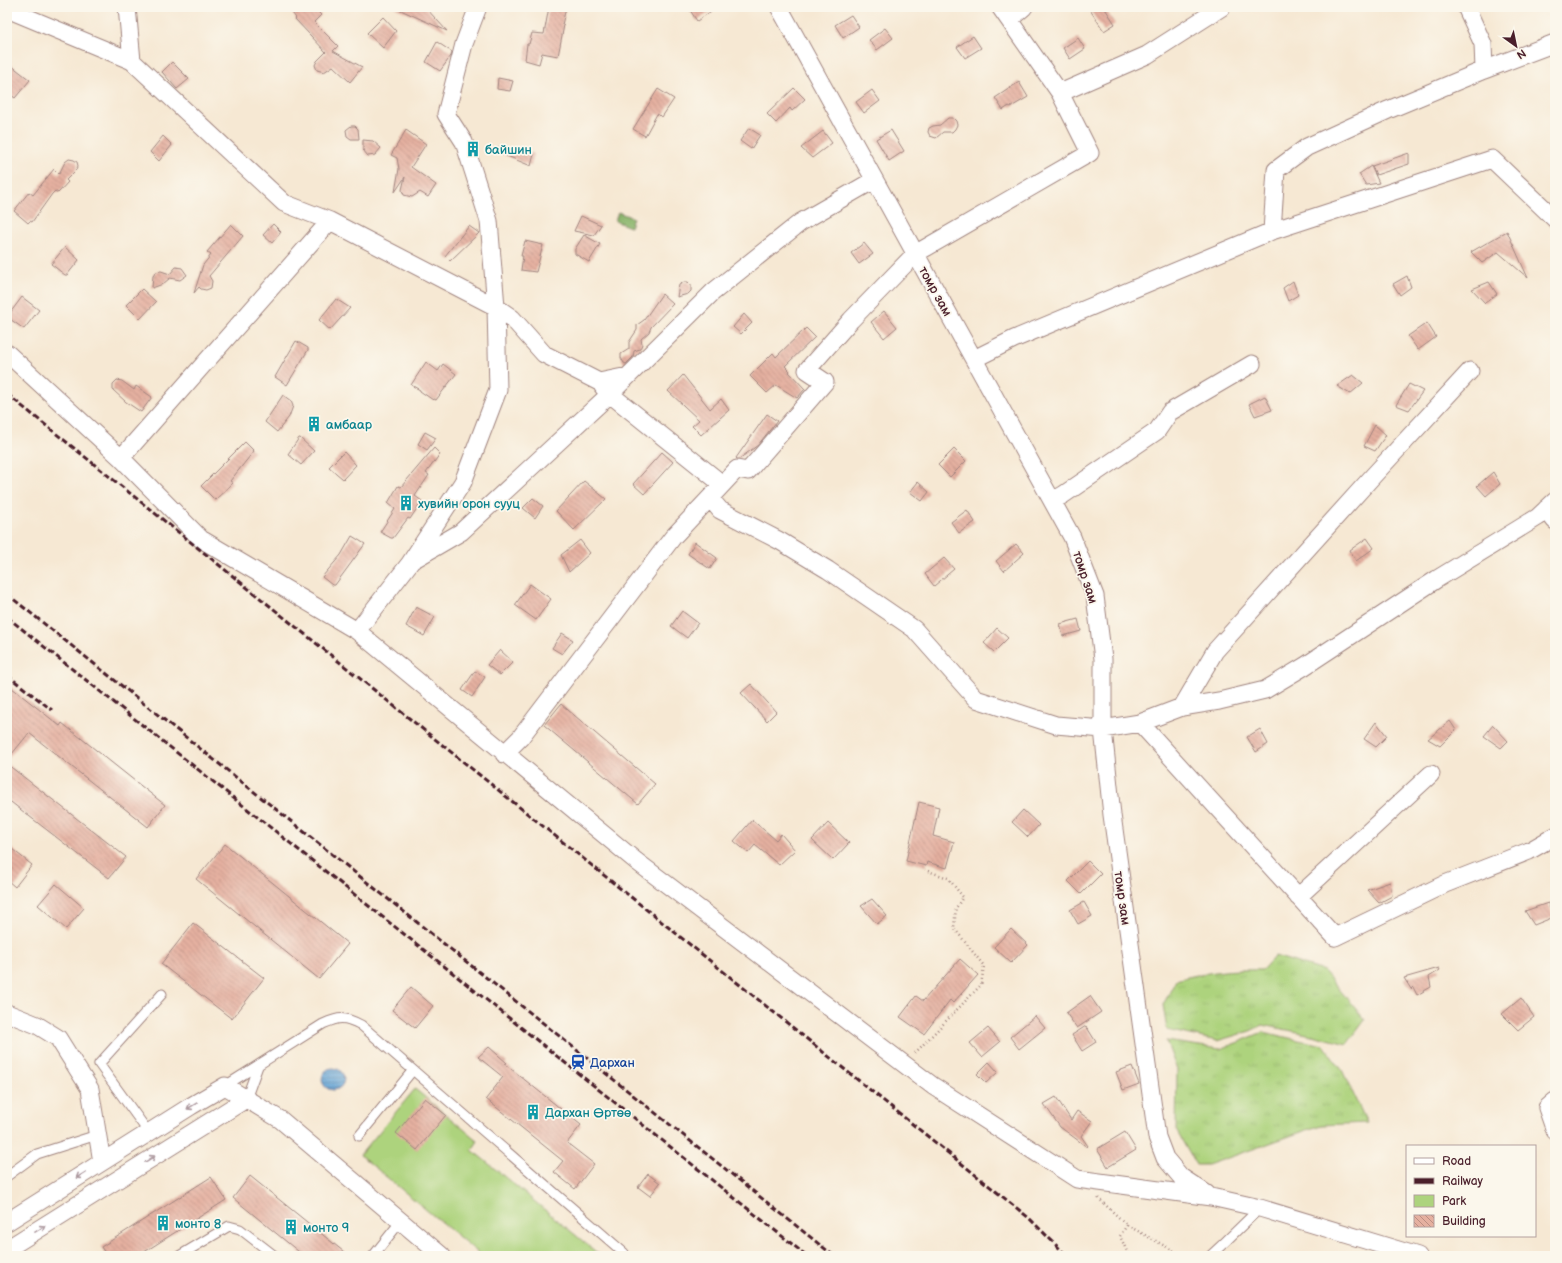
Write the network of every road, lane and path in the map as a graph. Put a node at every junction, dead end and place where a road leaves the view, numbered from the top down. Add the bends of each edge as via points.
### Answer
1 (127, 7) edge
2 (478, 7) edge
3 (779, 7) edge
4 (1024, 7) edge
5 (1222, 7) edge
6 (1466, 7) edge
7 (7, 9) edge
8 (1005, 14) edge
9 (1555, 43) edge
10 (132, 61) junction
11 (1484, 70) junction
12 (1060, 93) junction
13 (874, 180) junction
14 (1555, 219) edge
15 (330, 221) junction
16 (1272, 231) junction
17 (916, 254) junction
18 (496, 307) junction
19 (7, 353) edge
20 (974, 359) junction
21 (1252, 364) dead end
22 (1470, 371) dead end
23 (604, 388) junction
24 (121, 458) junction
25 (722, 484) junction
26 (710, 498) junction
27 (1052, 501) junction
28 (1552, 510) edge
29 (410, 563) junction
30 (357, 631) junction
31 (1182, 707) junction
32 (1140, 722) junction
33 (1104, 729) junction
34 (504, 754) junction
35 (1431, 774) dead end
36 (1555, 836) edge
37 (925, 870) dead end
38 (1298, 897) junction
39 (162, 994) dead end
40 (7, 1013) edge
41 (258, 1066) junction
42 (413, 1070) junction
43 (912, 1070) junction
44 (225, 1086) junction
45 (246, 1099) junction
46 (1555, 1101) edge
47 (1555, 1131) edge
48 (149, 1133) junction
49 (97, 1135) junction
50 (359, 1136) dead end
51 (102, 1162) junction
52 (7, 1176) edge
53 (1077, 1179) junction
54 (1211, 1196) junction
55 (1260, 1208) junction
56 (401, 1221) junction
57 (7, 1222) edge
58 (1127, 1225) junction
59 (7, 1249) edge
60 (180, 1256) edge
61 (275, 1256) edge
62 (373, 1256) edge
63 (442, 1256) edge
64 (622, 1256) edge
65 (1129, 1256) edge
66 (1183, 1256) edge
67 (1210, 1256) edge
68 (1418, 1256) edge

1 - 10 street
2 - 18 street via 464,44 446,114 464,142 489,221
3 - 13 street, томр зам
4 - 8 street
5 - 12 street via 1148,55
6 - 11 street via 1484,44
7 - 10 street
8 - 12 street
9 - 11 street
10 - 15 street via 284,203
11 - 16 street via 1306,147 1276,170
12 - 17 street via 1090,153
13 - 17 street, томр зам
13 - 23 street via 795,226 713,292 628,376
14 - 16 street via 1492,159
15 - 18 street
15 - 24 street
16 - 20 street via 1014,339
17 - 20 street, томр зам
17 - 25 street via 851,320 807,370 825,382 748,471 737,469
18 - 23 street via 512,318 544,354
18 - 29 street via 498,390 463,482
19 - 24 street
20 - 27 street, томр зам
21 - 27 street via 1170,412 1158,431
22 - 31 street via 1215,651
23 - 25 street
23 - 29 street via 461,532
24 - 30 street via 201,539
25 - 26 street
26 - 33 street via 720,510 780,541 828,570 914,628 976,699 1056,725
26 - 34 street via 672,537 520,738
27 - 33 street, томр зам via 1072,537 1095,596 1103,659
28 - 31 street via 1437,579 1265,690
29 - 30 street
30 - 34 street
31 - 32 street
32 - 33 street
32 - 38 street
33 - 54 street, томр зам via 1112,815 1157,1138 1165,1158 1181,1177
34 - 43 street via 636,861
35 - 38 street
36 - 38 street via 1529,851 1445,884 1335,937
37 - 43 path via 948,878 963,897 956,908 954,928 984,966 981,986 913,1055
39 - 48 lane via 99,1064
40 - 49 street via 37,1025 58,1038 90,1089
41 - 42 lane via 323,1024 336,1018 348,1018 361,1025
41 - 44 lane
41 - 45 lane
42 - 50 lane
42 - 64 lane via 624,1253
43 - 53 street
44 - 45 street
44 -> 48 street
45 - 56 street via 280,1120
59 -> 45 street
46 - 47 street via 1547,1108
48 - 51 street
49 - 51 street
49 - 52 lane via 37,1154
51 -> 57 street
53 - 54 street
53 - 58 path
54 - 55 street
55 - 67 lane
55 - 68 street
56 - 62 lane
56 - 63 street
58 - 65 path via 1120,1236
58 - 66 path
60 - 61 lane via 228,1226 240,1229

